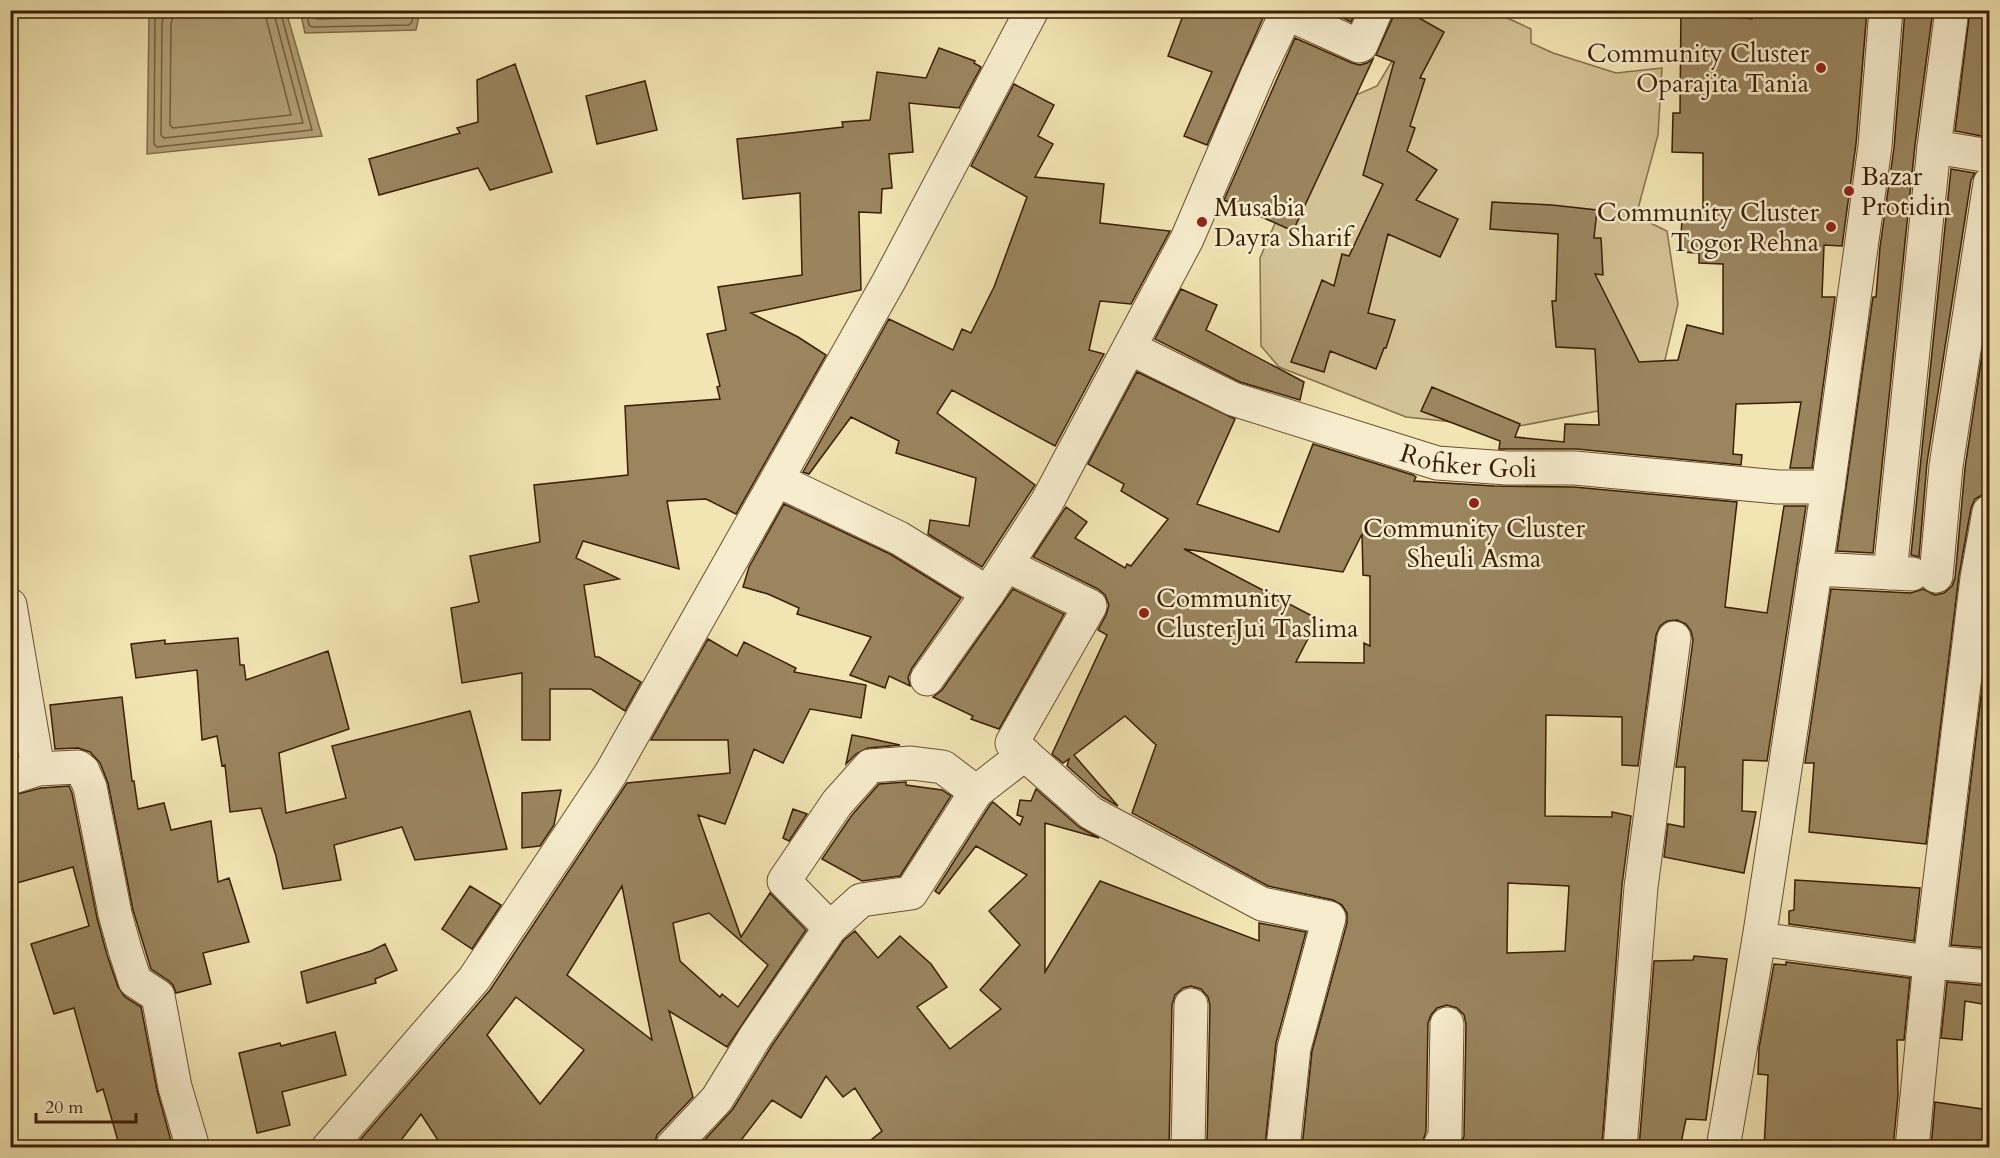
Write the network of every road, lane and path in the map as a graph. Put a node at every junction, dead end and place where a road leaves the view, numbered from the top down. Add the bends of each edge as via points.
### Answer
1 (1032, 10) edge
2 (1376, 10) edge
3 (1886, 10) edge
4 (1952, 10) edge
5 (1287, 12) edge
6 (1934, 147) junction
7 (1989, 156) edge
8 (1989, 191) edge
9 (1130, 348) junction
10 (777, 480) junction
11 (1828, 487) junction
12 (1989, 506) edge
13 (1989, 512) edge
14 (1006, 565) junction
15 (1815, 569) junction
16 (1890, 573) junction
17 (1936, 576) junction
18 (1983, 578) edge
19 (988, 593) junction
20 (10, 605) edge
21 (1674, 638) dead end
22 (927, 679) dead end
23 (1025, 754) junction
24 (24, 773) edge
25 (976, 792) junction
26 (830, 928) junction
27 (1759, 939) junction
28 (1930, 962) junction
29 (1989, 967) edge
30 (1191, 1005) dead end
31 (1447, 1024) dead end
32 (193, 1148) edge
33 (328, 1148) edge
34 (671, 1148) edge
35 (1188, 1148) edge
36 (1283, 1148) edge
37 (1439, 1148) edge
38 (1620, 1148) edge
39 (1724, 1148) edge
40 (1912, 1148) edge

1 - 10 street via 889,281
2 - 5 street via 1359,46
3 - 11 street via 1875,146
4 - 6 street
5 - 9 street via 1187,239
6 - 7 street
6 - 16 street
8 - 17 street via 1946,466
9 - 11 street, Rofiker Goli via 1233,399 1437,464 1575,468 1778,488
9 - 14 street via 1047,502
10 - 19 street via 899,538
10 - 33 street via 611,773 474,979
11 - 15 street
12 - 13 street
13 - 18 street
14 - 19 street
14 - 23 street via 1090,606 1012,743
15 - 16 street
15 - 27 street
16 - 17 street
17 - 18 street
18 - 28 street
19 - 22 street
20 - 24 street
21 - 38 street via 1641,887
23 - 25 street
23 - 36 street via 1091,813 1262,904 1329,918 1294,1048
24 - 32 street via 78,767 83,771 90,787 125,950 135,981 158,996 175,1087
25 - 26 street via 911,893 861,900
25 - 26 street via 943,767 911,763 870,766 837,803 784,882
26 - 34 street via 717,1099
27 - 28 street
27 - 39 street
28 - 29 street
28 - 40 street
30 - 35 street
31 - 37 street via 1445,1136

